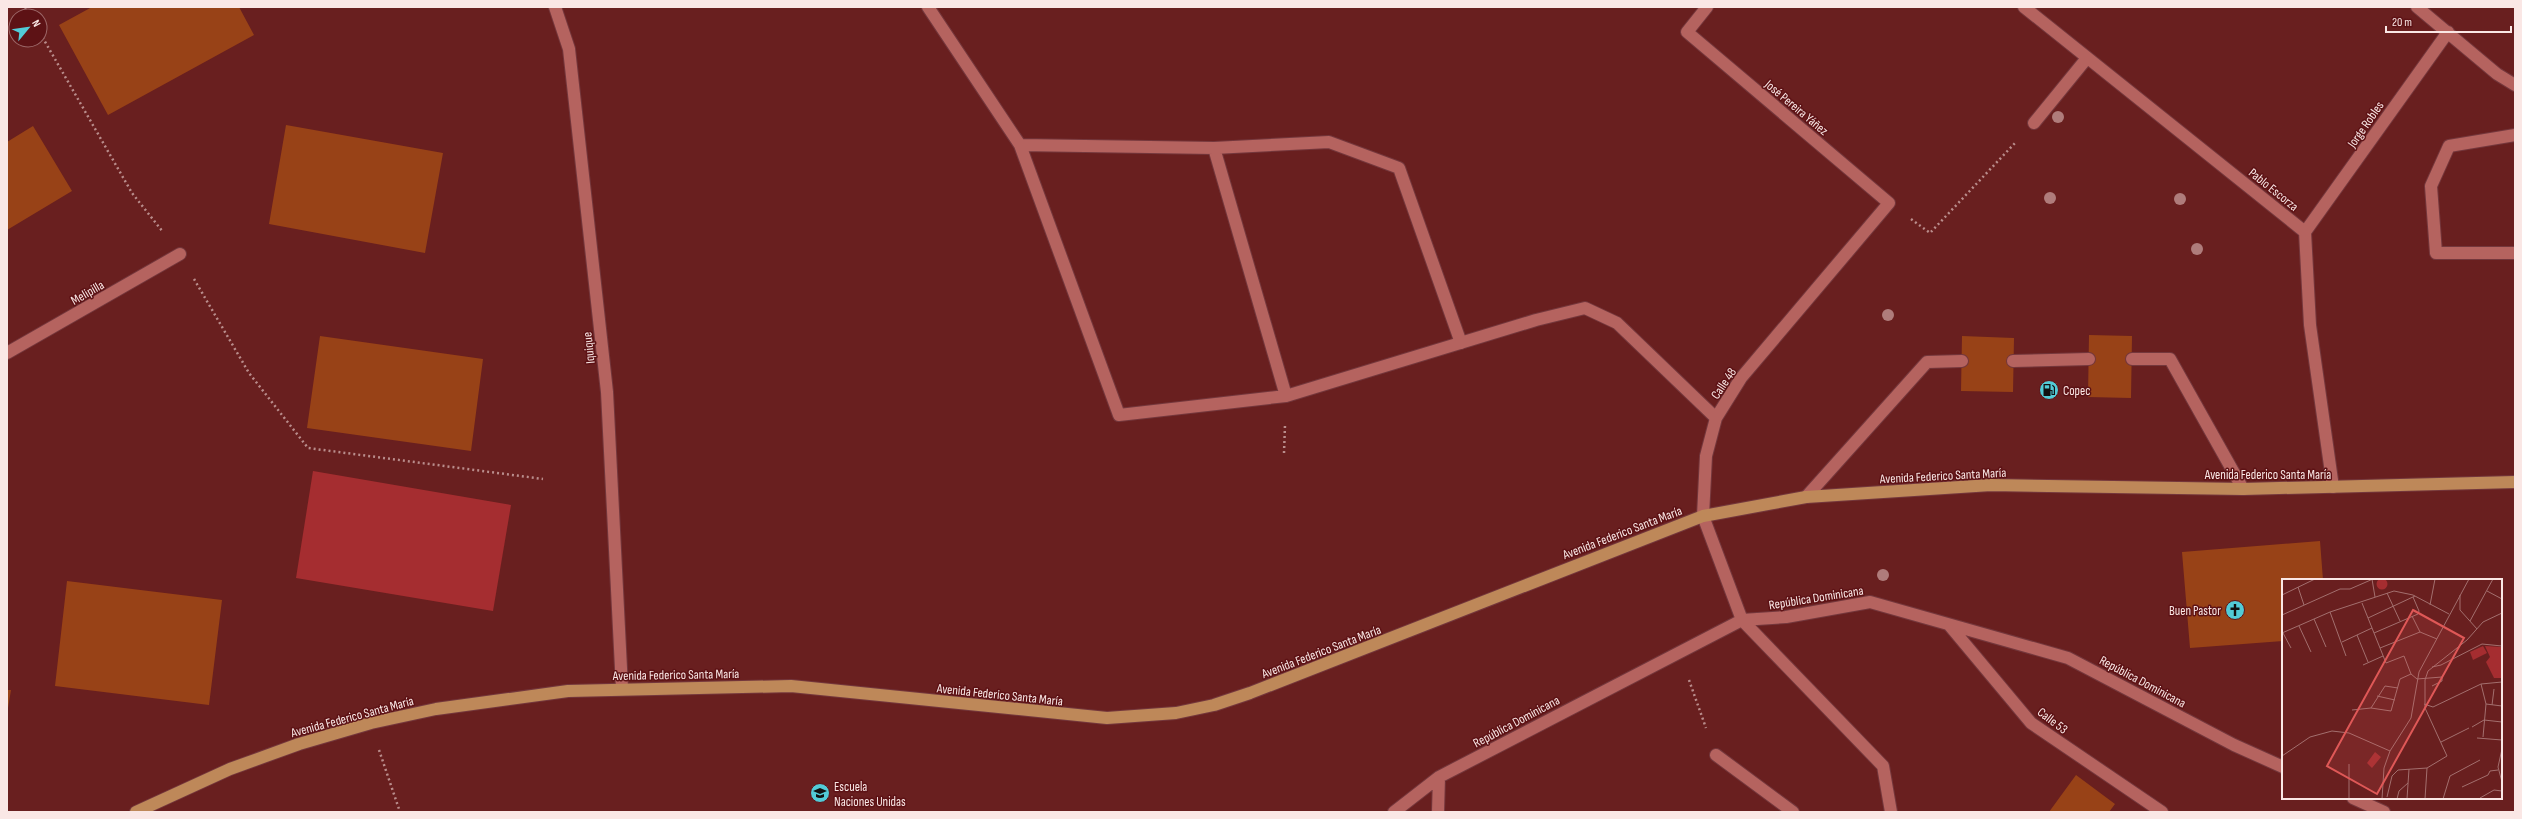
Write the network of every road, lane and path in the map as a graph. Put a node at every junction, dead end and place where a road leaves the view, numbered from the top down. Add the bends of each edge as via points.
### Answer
1 (555, 7) edge
2 (928, 7) edge
3 (1707, 7) edge
4 (2024, 7) edge
5 (2417, 7) edge
6 (2448, 32) junction
7 (48, 47) edge
8 (2088, 58) junction
9 (2515, 85) edge
10 (2034, 123) joint
11 (2515, 135) edge
12 (1020, 145) junction
13 (1214, 148) junction
14 (1889, 203) junction
15 (2306, 232) junction
16 (2515, 253) edge
17 (180, 254) junction
18 (1461, 343) junction
19 (7, 354) edge
20 (2132, 359) dead end
21 (2089, 360) dead end
22 (1962, 361) dead end
23 (2013, 361) dead end
24 (1286, 396) junction
25 (1716, 418) junction
26 (543, 479) dead end
27 (2515, 482) edge
28 (2333, 487) junction
29 (2243, 489) junction
30 (1806, 497) junction
31 (1703, 516) junction
32 (1742, 620) junction
33 (1950, 626) junction
34 (1676, 655) junction
35 (622, 688) junction
36 (371, 723) junction
37 (1716, 755) joint
38 (2282, 767) edge
39 (1439, 777) junction
40 (2355, 799) edge
41 (136, 812) edge
42 (400, 812) edge
43 (1394, 812) edge
44 (1438, 812) edge
45 (1793, 812) edge
46 (1891, 812) edge
47 (2162, 812) edge
48 (2384, 812) edge

1 - 35 street, Iquique via 569,49 607,392
2 - 12 street
3 - 14 street, José Pereira Yáñez via 1687,32
4 - 8 street, Pablo Escorza
5 - 6 street
6 - 9 street via 2496,74
6 - 15 street, Jorge Robles
7 - 17 path via 132,193
8 - 10 street
8 - 15 street, Pablo Escorza
10 - 14 path via 1930,233
11 - 16 street via 2449,146 2431,186 2436,253
12 - 13 street
12 - 24 street via 1119,415
13 - 18 street via 1329,142 1399,168
13 - 24 street
14 - 25 street, Calle 48 via 1741,378
15 - 28 street via 2310,325
17 - 19 street, Melipilla
17 - 26 path via 249,373 308,448
18 - 24 street
18 - 25 street via 1585,308 1617,323
20 - 29 street via 2170,359
21 - 23 street
22 - 30 street via 1927,362
25 - 31 street, Calle 48 via 1706,456
27 - 28 main road, Avenida Federico Santa María
28 - 29 main road, Avenida Federico Santa María
29 - 30 main road, Avenida Federico Santa María via 1991,485
30 - 31 main road, Avenida Federico Santa María
31 - 32 street, Calle 48
31 - 35 main road, Avenida Federico Santa María via 1250,693 1214,705 1176,713 1107,718 791,686
32 - 33 street, República Dominicana via 1786,617 1870,602
32 - 34 street, República Dominicana
32 - 46 street via 1883,766
33 - 38 street, República Dominicana via 2068,658 2234,745
33 - 47 street, Calle 53 via 2031,723
34 - 37 path via 1689,681
34 - 39 street, República Dominicana
35 - 36 main road, Avenida Federico Santa María via 502,698
36 - 41 main road, Avenida Federico Santa María via 299,744 230,769
36 - 42 path
37 - 45 street
39 - 43 street, República Dominicana
39 - 44 street
40 - 48 street

